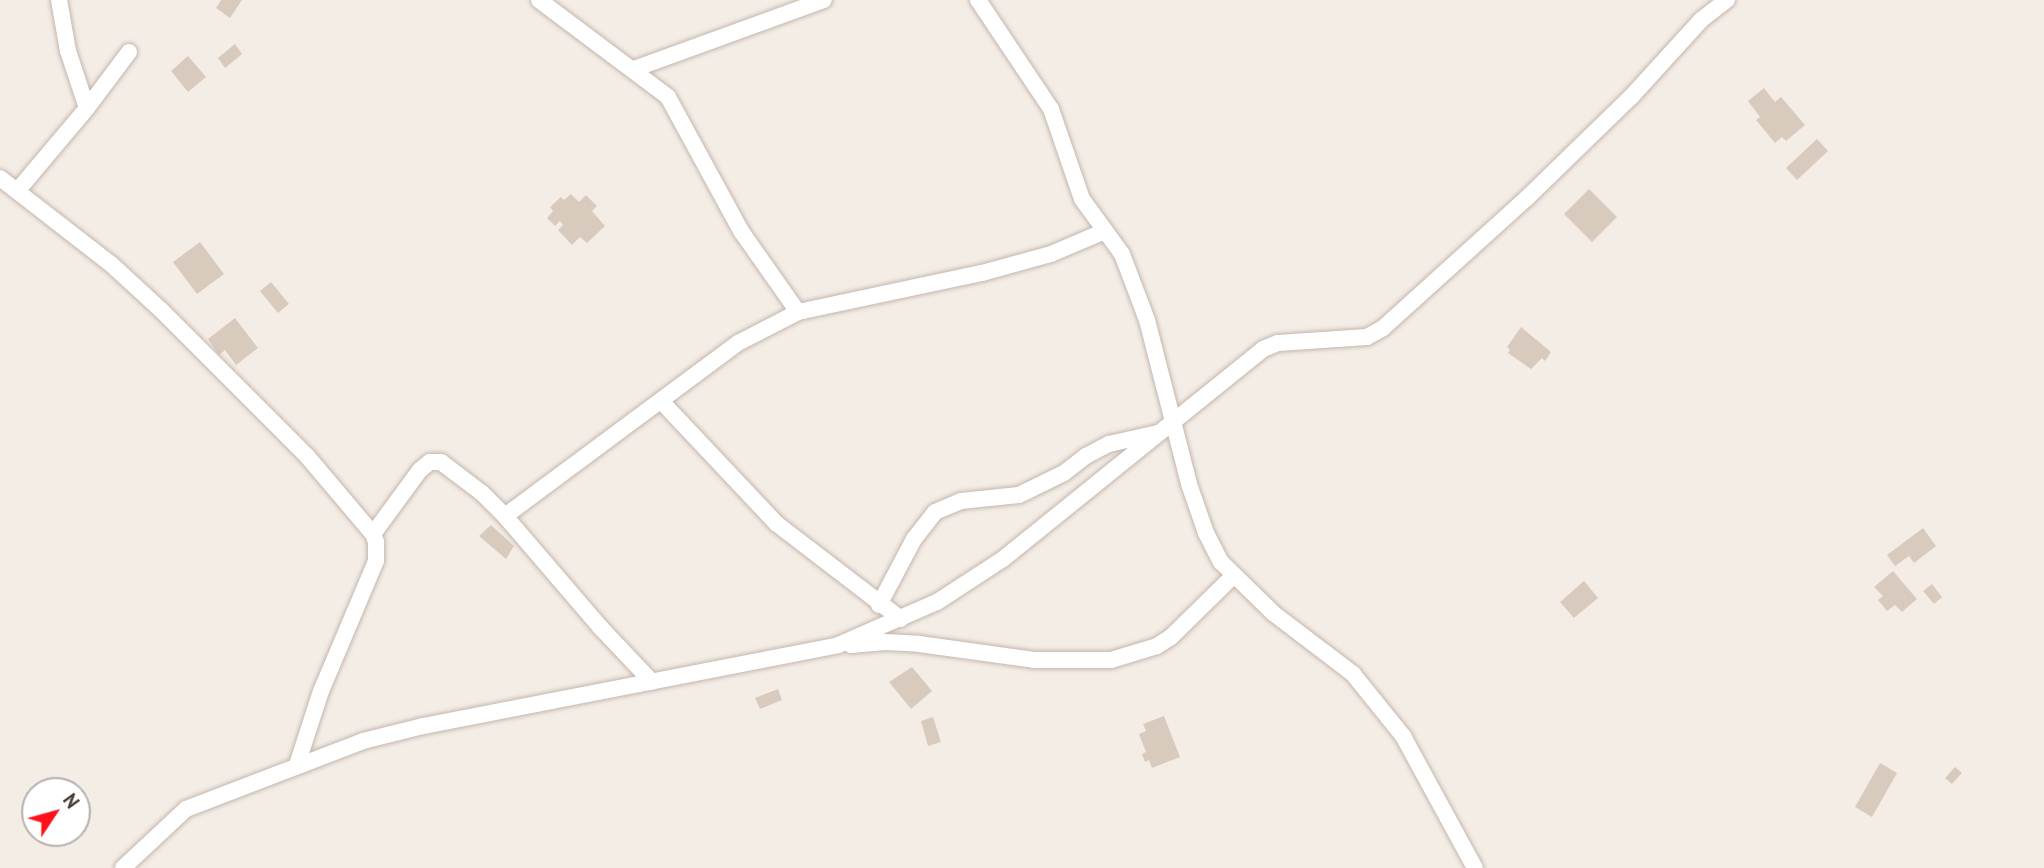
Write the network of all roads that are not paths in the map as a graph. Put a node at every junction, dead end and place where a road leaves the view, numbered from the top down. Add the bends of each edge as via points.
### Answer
1 (59, 0) edge
2 (569, 0) edge
3 (824, 0) edge
4 (978, 0) edge
5 (1727, 0) edge
6 (546, 4) edge
7 (129, 52) dead end
8 (634, 69) junction
9 (87, 108) junction
10 (0, 178) edge
11 (18, 190) junction
12 (1105, 231) junction
13 (798, 312) junction
14 (661, 401) junction
15 (1166, 428) junction
16 (505, 516) junction
17 (373, 534) junction
18 (1233, 576) junction
19 (879, 604) junction
20 (901, 620) junction
21 (838, 645) junction
22 (652, 682) junction
23 (297, 765) junction
24 (123, 868) edge
25 (1475, 868) edge

1 - 9 street via 68,51
2 - 6 street
3 - 8 street
4 - 12 street via 1051,109 1082,199
5 - 15 street via 1701,20 1631,97 1528,197 1383,328 1367,337 1271,346
6 - 8 street
7 - 9 street
8 - 13 street via 679,111 741,231
9 - 11 street
10 - 11 street
11 - 17 street via 161,310 307,456
12 - 13 street via 1051,254 982,273
12 - 15 street via 1122,254 1147,320
13 - 14 street via 738,343
14 - 16 street
14 - 19 street via 777,523
15 - 18 street via 1206,533
15 - 19 street via 1109,444 1019,495 961,500 935,512 914,539
15 - 20 street via 1003,559
16 - 17 street via 442,461 430,462
16 - 22 street
17 - 23 street via 376,561 321,691
18 - 21 street via 1171,637 1111,660 1034,660 908,643
18 - 25 street via 1353,674 1403,736
19 - 20 street
20 - 21 street
21 - 22 street
22 - 23 street via 423,726
23 - 24 street via 186,808

